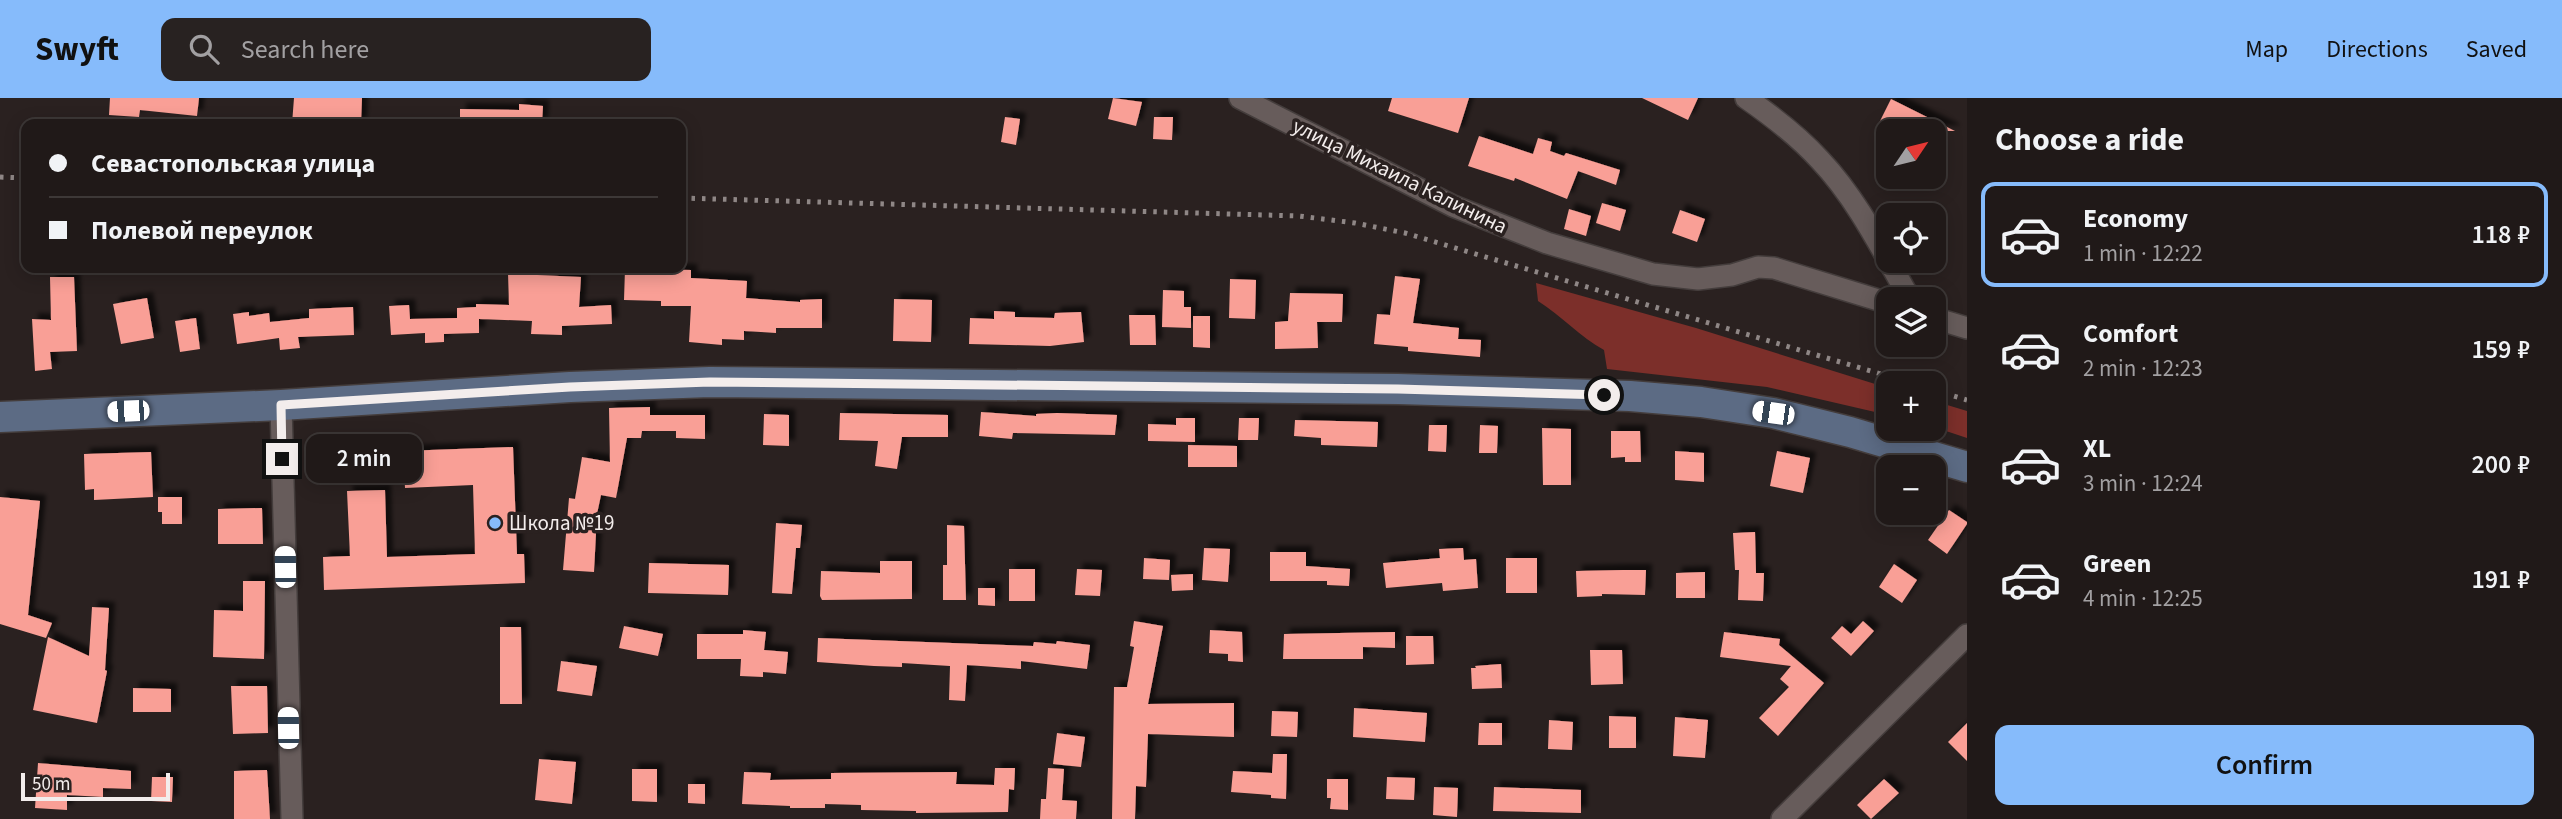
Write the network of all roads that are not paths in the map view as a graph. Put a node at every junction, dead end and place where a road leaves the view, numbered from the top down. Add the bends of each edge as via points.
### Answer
1 (1240, 98) edge
2 (1746, 98) edge
3 (1903, 287) edge
4 (1876, 299) edge
5 (1946, 322) edge
6 (1967, 328) edge
7 (281, 405) junction
8 (0, 417) edge
9 (1967, 467) edge
10 (1967, 635) edge
11 (292, 819) edge
12 (1782, 819) edge

1 - 4 street, улица Михаила Калинина via 1452,206 1558,247 1653,274 1698,279 1774,268
2 - 3 street via 1804,144 1838,180
5 - 6 street
7 - 8 street
7 - 9 street via 710,382 1630,396 1773,413
7 - 11 street
10 - 12 street

